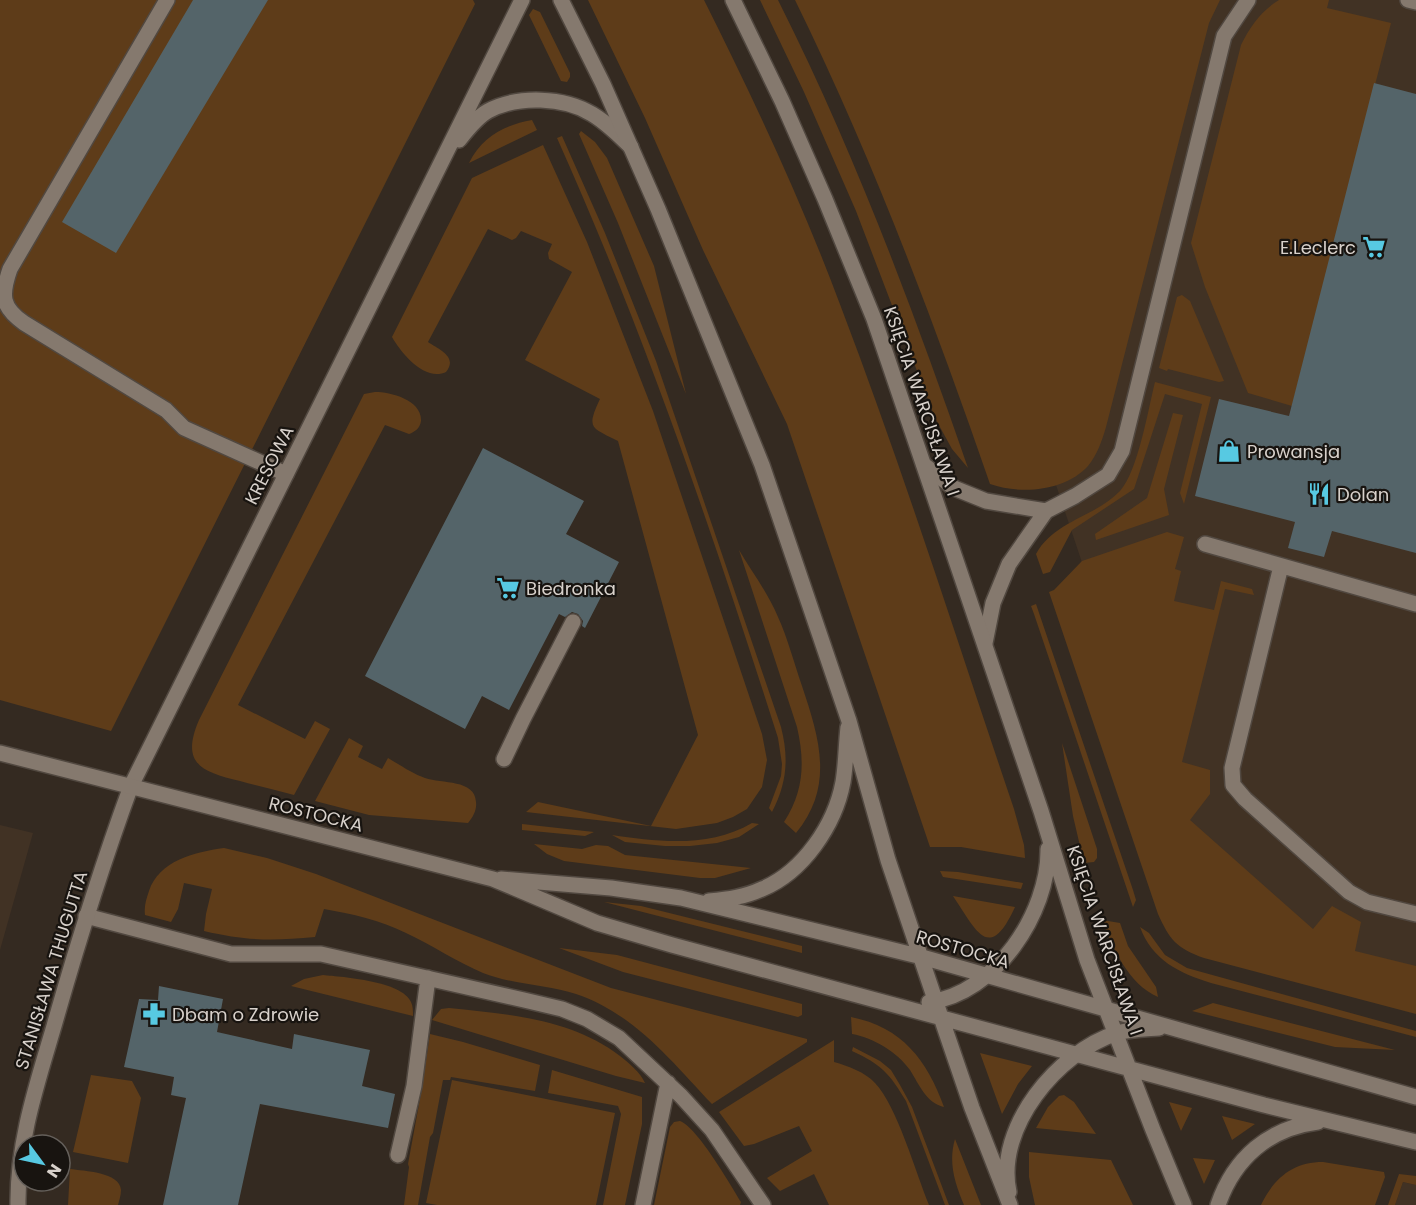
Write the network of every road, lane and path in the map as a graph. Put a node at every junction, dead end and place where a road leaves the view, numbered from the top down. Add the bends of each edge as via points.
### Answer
1 (167, 0) edge
2 (522, 0) edge
3 (561, 0) edge
4 (733, 0) edge
5 (1248, 0) edge
6 (1408, 0) edge
7 (1416, 2) edge
8 (632, 148) junction
9 (442, 162) junction
10 (924, 465) junction
11 (286, 474) junction
12 (1046, 511) junction
13 (1205, 544) dead end
14 (1281, 566) junction
15 (1416, 604) edge
16 (573, 622) dead end
17 (985, 643) junction
18 (849, 721) junction
19 (0, 753) edge
20 (504, 759) dead end
21 (131, 786) junction
22 (1046, 825) junction
23 (492, 879) junction
24 (696, 902) junction
25 (1416, 914) edge
26 (86, 916) junction
27 (922, 957) junction
28 (986, 975) junction
29 (428, 978) junction
30 (936, 1002) junction
31 (893, 1004) junction
32 (1106, 1009) junction
33 (941, 1017) junction
34 (1182, 1031) junction
35 (1116, 1034) junction
36 (1078, 1054) junction
37 (1128, 1068) junction
38 (668, 1083) junction
39 (1416, 1096) edge
40 (1339, 1124) junction
41 (1416, 1142) edge
42 (398, 1155) dead end
43 (18, 1205) edge
44 (643, 1205) edge
45 (763, 1205) edge
46 (1010, 1205) edge
47 (1184, 1205) edge
48 (1218, 1205) edge

1 - 11 street via 10,269 3,287 5,301 13,315 24,323 166,410 184,428
2 - 9 street, KRESOWA
3 - 8 street
4 - 10 street, KSIĘCIA WARCISŁAWA I via 825,199 874,319
5 - 12 street via 1224,36 1122,451 1108,475
6 - 7 street
8 - 9 street, KRESOWA via 590,112 560,102 533,99 487,111
8 - 18 street via 762,465
9 - 11 street, KRESOWA
10 - 12 street via 954,488 986,501
10 - 17 street, KSIĘCIA WARCISŁAWA I
11 - 21 street, KRESOWA
12 - 17 street via 1009,564 993,603
13 - 14 street
14 - 15 street
14 - 25 street via 1232,768 1233,785 1349,892 1367,902
16 - 20 street
17 - 22 street, KSIĘCIA WARCISŁAWA I
18 - 24 street via 843,783 823,833 807,854 764,889 738,898
18 - 27 street via 888,860
19 - 21 street, ROSTOCKA
21 - 23 street, ROSTOCKA
21 - 26 street, STANISŁAWA THUGUTTA
22 - 28 street, KSIĘCIA WARCISŁAWA I via 1047,873 1040,900 1017,942
22 - 32 street, KSIĘCIA WARCISŁAWA I
23 - 24 street, ROSTOCKA via 611,888
23 - 31 street, ROSTOCKA via 597,923
24 - 27 street, ROSTOCKA
26 - 29 street via 231,954 321,954
26 - 43 street, STANISŁAWA THUGUTTA via 32,1103 22,1150
27 - 28 street, ROSTOCKA
27 - 30 street
28 - 30 street, KSIĘCIA WARCISŁAWA I via 954,996
28 - 32 street, ROSTOCKA
29 - 38 street via 543,1004 587,1019 619,1038
29 - 42 street via 414,1086
30 - 31 street, KSIĘCIA WARCISŁAWA I
30 - 33 street
31 - 33 street, ROSTOCKA
32 - 34 street, ROSTOCKA
32 - 35 street, KSIĘCIA WARCISŁAWA I
33 - 36 street, ROSTOCKA
33 - 46 street
34 - 35 street via 1158,1028
34 - 39 street, ROSTOCKA
35 - 36 street
35 - 37 street, KSIĘCIA WARCISŁAWA I
36 - 37 street, ROSTOCKA
36 - 46 street via 1054,1073 1023,1115 1009,1158
37 - 40 street, ROSTOCKA
37 - 47 street, KSIĘCIA WARCISŁAWA I
38 - 44 street
38 - 45 street via 712,1130
40 - 41 street, ROSTOCKA
40 - 48 street, ROSTOCKA via 1298,1125 1278,1133 1230,1175

